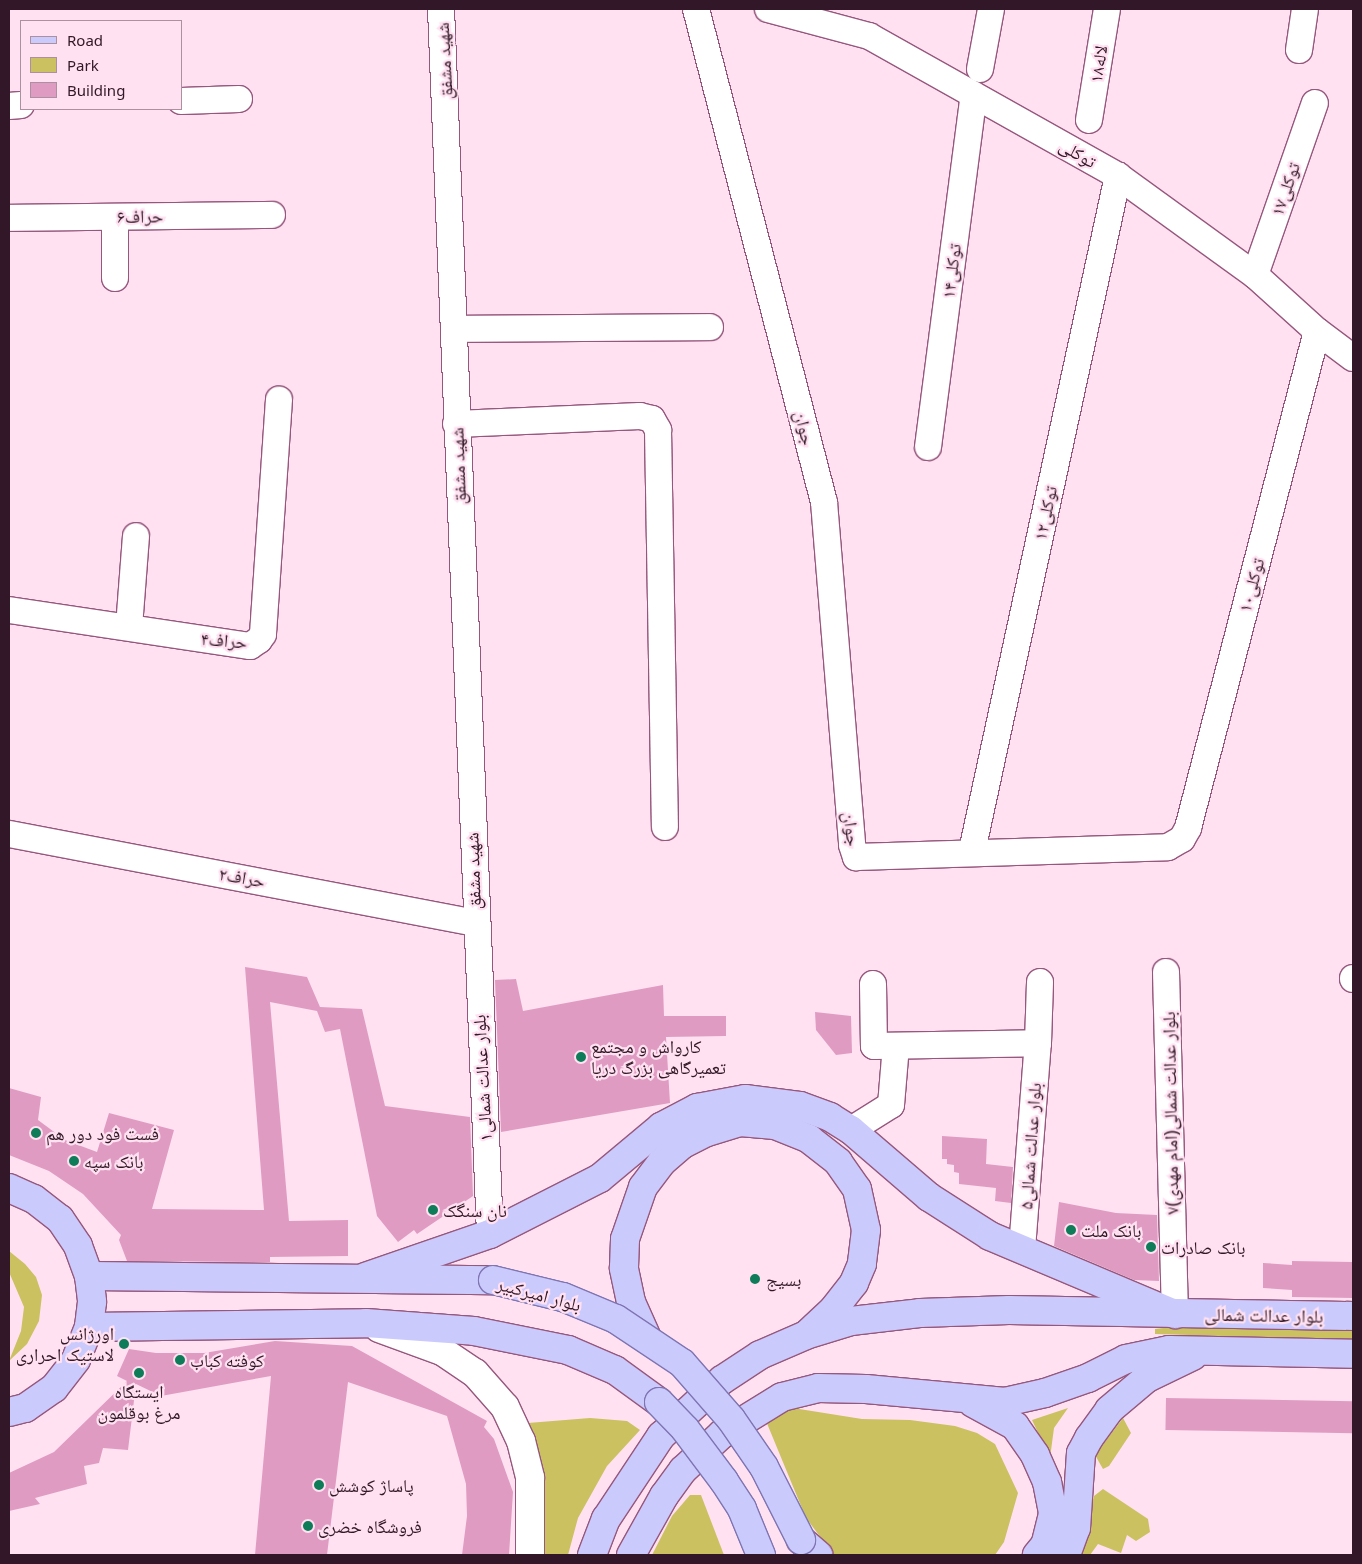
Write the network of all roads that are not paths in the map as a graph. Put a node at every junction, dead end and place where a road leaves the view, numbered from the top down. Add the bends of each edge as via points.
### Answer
1 (441, 9) edge
2 (696, 9) edge
3 (768, 9) edge
4 (991, 9) edge
5 (1108, 9) edge
6 (1304, 9) edge
7 (809, 14) edge
8 (1299, 50) dead end
9 (980, 69) dead end
10 (974, 95) junction
11 (239, 99) dead end
12 (182, 101) edge
13 (1315, 103) dead end
14 (1089, 120) dead end
15 (1118, 176) junction
16 (272, 215) dead end
17 (115, 216) junction
18 (9, 218) edge
19 (1256, 275) junction
20 (115, 278) dead end
21 (710, 328) dead end
22 (454, 330) junction
23 (1316, 331) junction
24 (1353, 358) edge
25 (279, 400) dead end
26 (456, 424) junction
27 (928, 447) dead end
28 (136, 536) dead end
29 (9, 610) edge
30 (129, 627) junction
31 (665, 827) dead end
32 (9, 834) edge
33 (972, 851) junction
34 (475, 923) junction
35 (1166, 972) dead end
36 (1040, 982) dead end
37 (872, 984) dead end
38 (1038, 1043) junction
39 (896, 1046) junction
40 (851, 1130) junction
41 (9, 1188) edge
42 (490, 1234) junction
43 (1022, 1249) junction
44 (89, 1276) junction
45 (365, 1277) junction
46 (1174, 1314) junction
47 (1353, 1316) edge
48 (366, 1323) junction
49 (89, 1327) junction
50 (806, 1334) junction
51 (647, 1338) junction
52 (1205, 1350) junction
53 (1353, 1354) edge
54 (965, 1399) junction
55 (9, 1412) edge
56 (808, 1550) edge
57 (530, 1555) edge
58 (592, 1555) edge
59 (631, 1555) edge
60 (761, 1555) edge
61 (1037, 1555) edge
62 (1066, 1555) edge

1 - 22 street, شهید مشفق
2 - 33 street, جوان via 824,502 852,845 856,857 865,859
3 - 7 street, توکلی
4 - 9 street
5 - 14 street, لاله۱۸
6 - 8 street
7 - 10 street, توکلی via 869,36
10 - 15 street, توکلی
10 - 27 street, توکلی۱۴
11 - 12 street
13 - 19 street, توکلی۱۷
15 - 19 street, توکلی
15 - 33 street, توکلی۱۲
16 - 17 street, حراف۶
17 - 18 street, حراف۶
17 - 20 street
19 - 23 street, توکلی
21 - 22 street
22 - 26 street, شهید مشفق
23 - 24 street, توکلی
23 - 33 street, ۱۰توکلی via 1188,828 1182,839 1168,846
25 - 30 street, حراف۴ via 263,634 250,646
26 - 31 street via 640,416 652,419 658,430
26 - 34 street, شهید مشفق
28 - 30 street
29 - 30 street, حراف۴
32 - 34 street, حراف۲
34 - 42 street, بلوار عدالت شمالی۱
35 - 46 street, ۷بلوار عدالت شمالی(امام مهدی)
36 - 38 street, بلوار عدالت شمالی۵
37 - 39 street via 874,1046
38 - 39 street
38 - 43 street, بلوار عدالت شمالی۵
39 - 40 street via 891,1105
40 - 42 main road via 830,1117 800,1106 772,1101 745,1098 697,1108 661,1127 600,1178
40 - 43 main road via 929,1197 990,1236
41 - 44 main road via 34,1199 60,1219 78,1246
42 - 45 main road
43 - 46 main road
44 - 45 main road, بلوار امیرکبیر
44 - 49 main road via 92,1302
45 - 51 main road, بلوار امیرکبیر, bridge via 493,1280 534,1288 590,1308
46 - 47 main road, بلوار عدالت شمالی
46 - 50 main road, بلوار عدالت شمالی via 1009,1310 920,1312 851,1321
48 - 49 main road
48 - 57 main road via 442,1351 475,1373 505,1406 521,1442 530,1478
48 - 60 main road, bridge via 520,1337 568,1350 615,1370 659,1402 685,1429 742,1509
49 - 55 main road via 76,1360 54,1388 25,1408
50 - 51 main road via 834,1309 854,1283 862,1264 866,1230 856,1189 838,1162 810,1139 775,1125 740,1122 683,1144 662,1162 643,1188 625,1239 624,1268 631,1302
50 - 58 main road via 760,1355 722,1380 661,1436 606,1519
51 - 56 main road, بلوار امیرکبیر, bridge via 688,1368 731,1419 779,1492
52 - 53 main road, بلوار عدالت شمالی
52 - 54 main road, بلوار عدالت شمالی via 1168,1350 1126,1359 1088,1378 1005,1402
52 - 62 main road via 1147,1378 1110,1410 1089,1438 1080,1460 1076,1528
54 - 59 main road, بلوار عدالت شمالی via 818,1388 782,1397 722,1434 683,1470 659,1504
54 - 61 main road via 1015,1426 1039,1464 1047,1482 1053,1514 1045,1545

